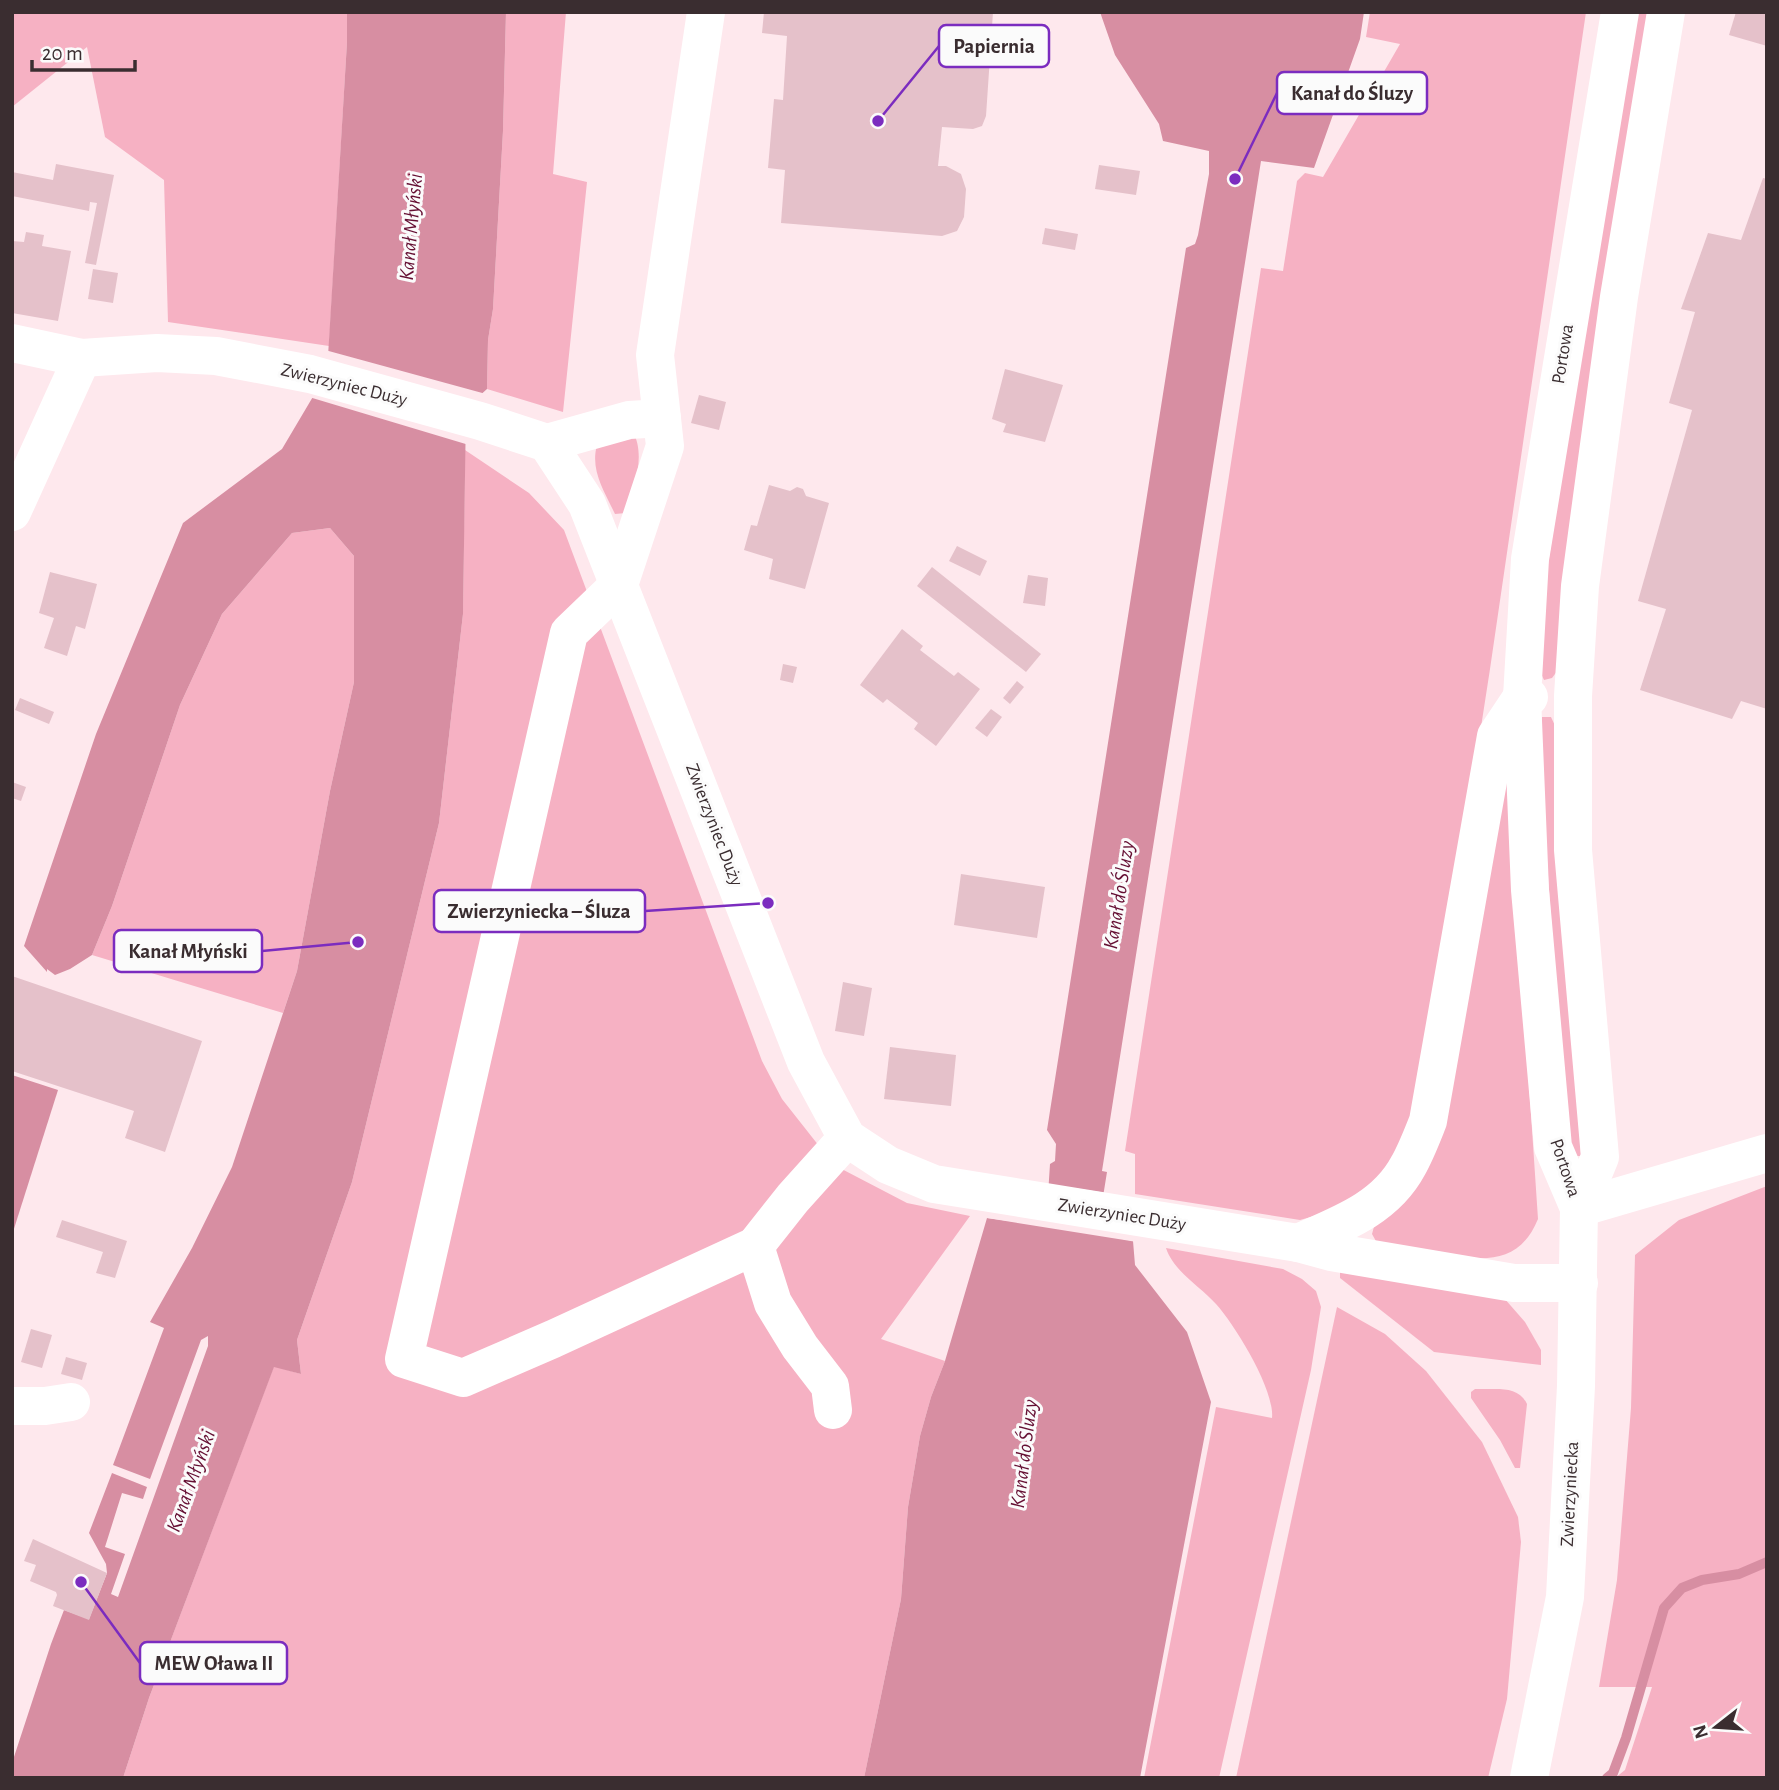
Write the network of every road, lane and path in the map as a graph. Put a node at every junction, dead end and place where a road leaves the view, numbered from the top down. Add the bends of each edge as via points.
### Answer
1 (706, 12) edge
2 (1620, 12) edge
3 (1666, 12) edge
4 (12, 343) edge
5 (82, 358) junction
6 (662, 418) junction
7 (547, 443) junction
8 (12, 512) edge
9 (619, 585) junction
10 (1573, 696) junction
11 (1522, 697) junction
12 (846, 1138) junction
13 (1767, 1153) edge
14 (1579, 1208) junction
15 (1298, 1243) junction
16 (755, 1246) junction
17 (1579, 1283) junction
18 (71, 1402) dead end
19 (12, 1406) edge
20 (833, 1410) dead end
21 (1530, 1778) edge

1 - 6 street via 655,355
2 - 11 street, Portowa via 1530,559
3 - 10 street, Portowa via 1580,586
4 - 5 street, Zwierzyniec Duży
5 - 7 street, Zwierzyniec Duży via 157,353 216,356 310,374
5 - 8 street
6 - 7 street via 629,420
6 - 9 street via 665,446
7 - 9 street, Zwierzyniec Duży via 587,504
9 - 12 street, Zwierzyniec Duży via 806,1062
9 - 16 street via 569,634 404,1359 463,1378
10 - 11 street
10 - 14 street, Portowa via 1573,850 1600,1157
11 - 14 street, Portowa via 1530,890 1553,1147
11 - 15 street via 1496,736 1428,1121 1407,1169 1386,1194 1362,1215
12 - 15 street, Zwierzyniec Duży via 888,1165 934,1184
12 - 16 street
13 - 14 street
14 - 17 street, Zwierzyniecka
15 - 17 street, Zwierzyniec Duży via 1514,1283
16 - 20 street via 773,1303 830,1386
17 - 21 street, Zwierzyniecka via 1565,1597
18 - 19 street

